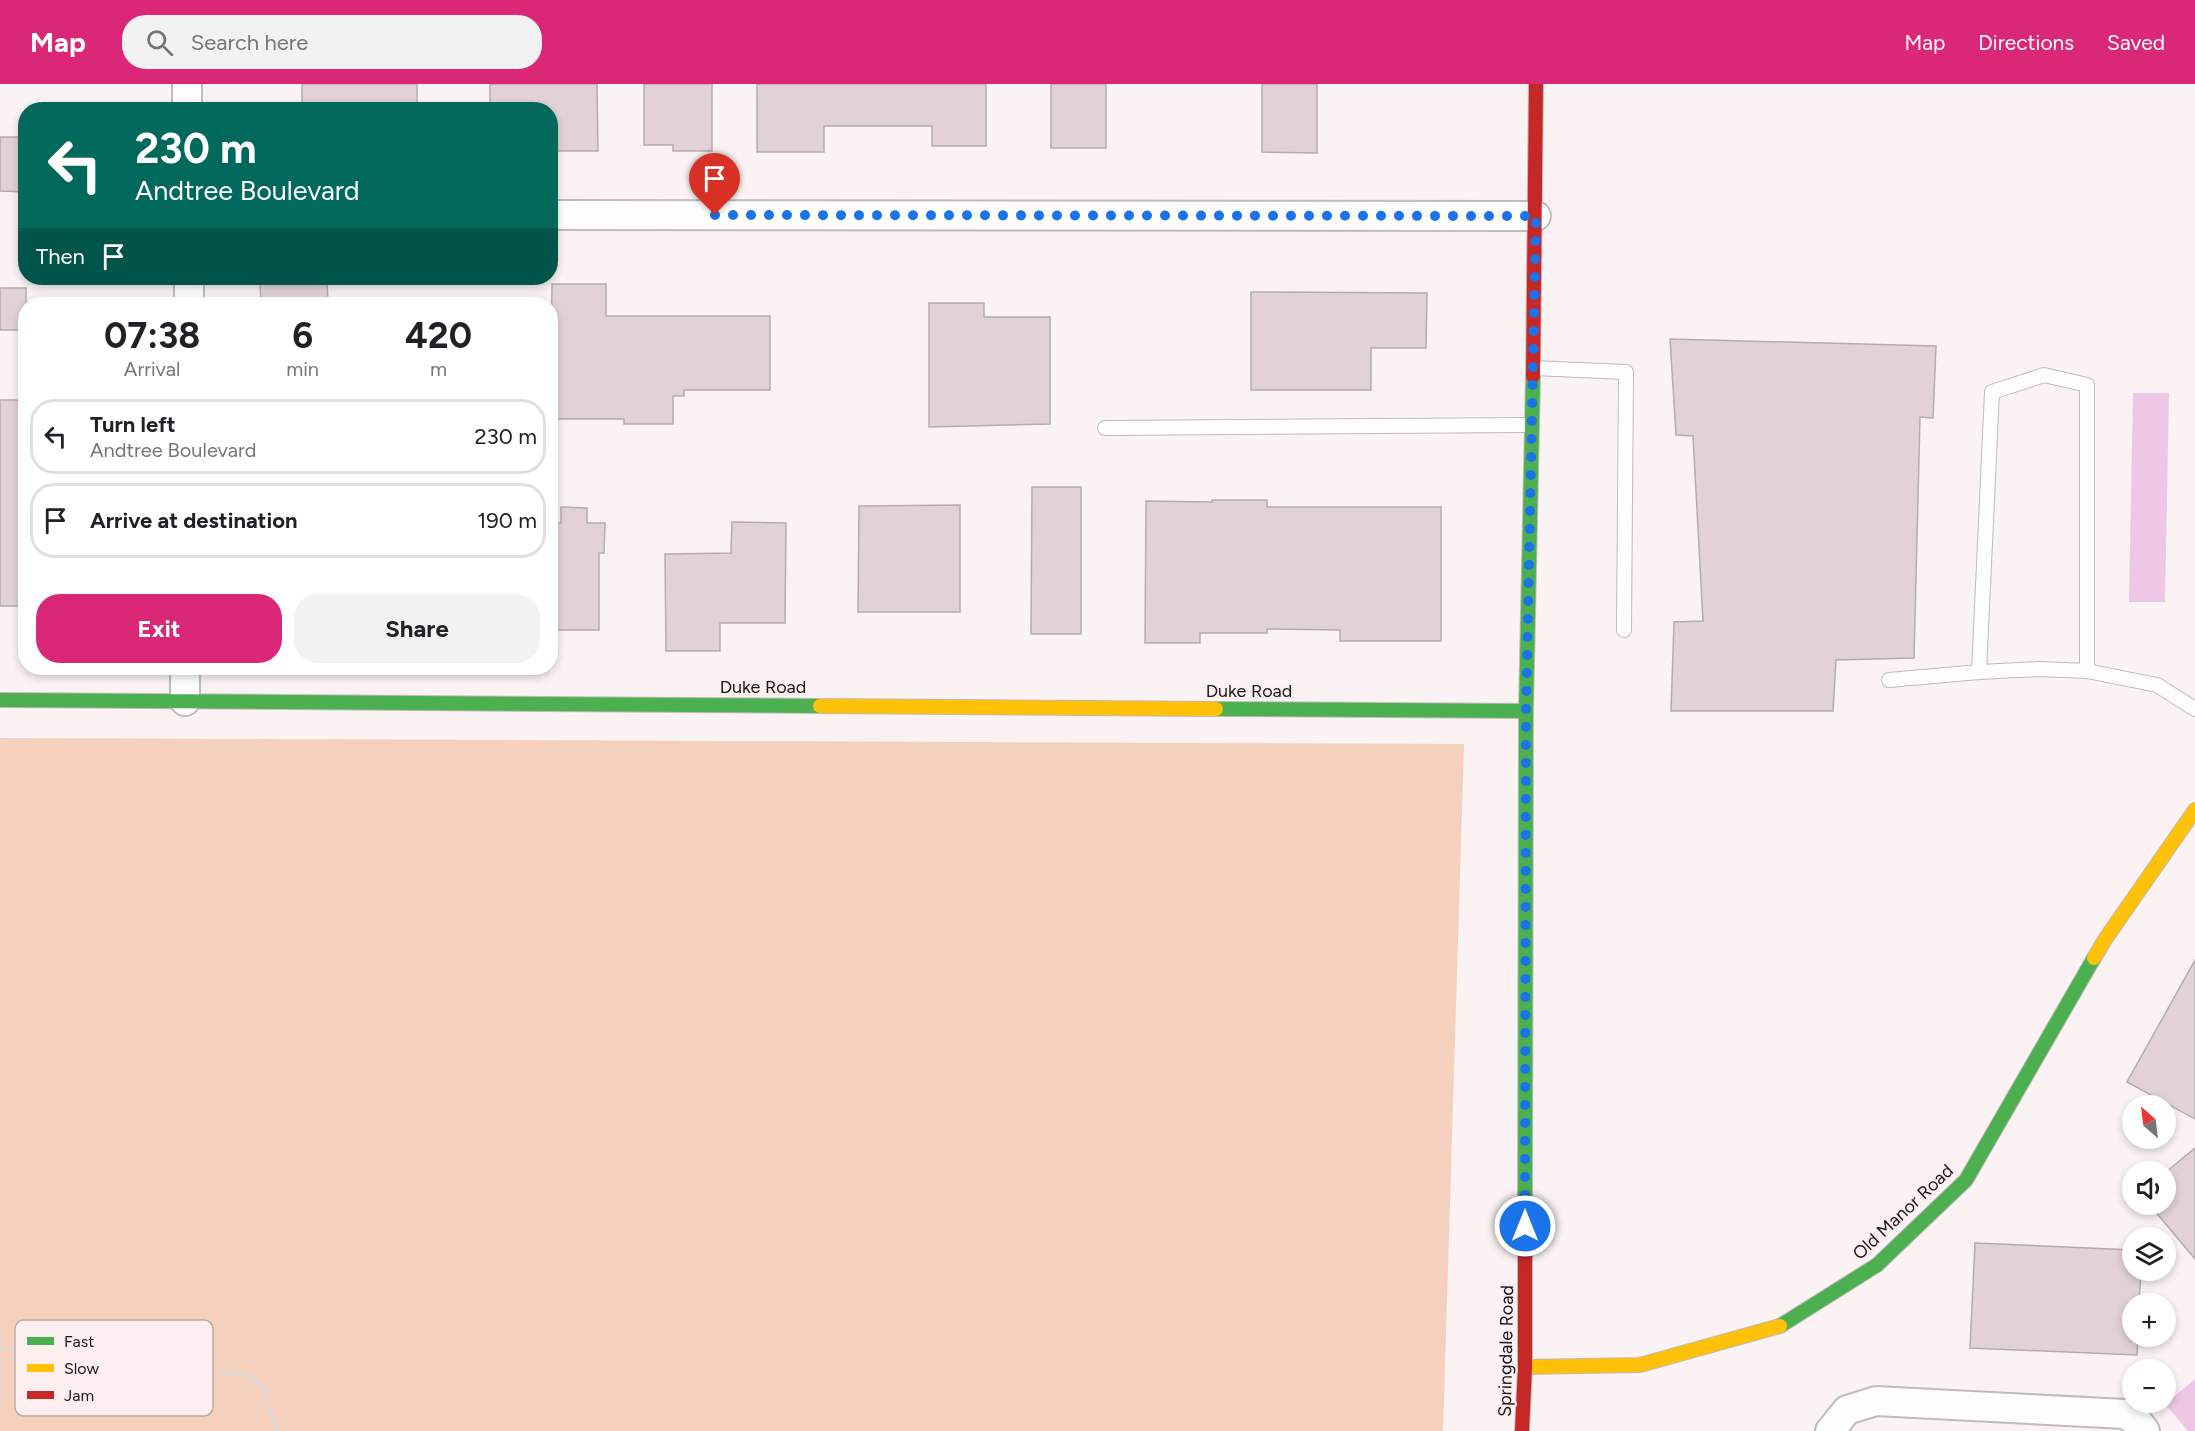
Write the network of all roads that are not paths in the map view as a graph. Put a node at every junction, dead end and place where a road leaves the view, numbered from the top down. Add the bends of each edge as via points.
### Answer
1 (187, 84) edge
2 (1536, 84) edge
3 (187, 102) edge
4 (558, 215) edge
5 (1536, 216) junction
6 (1533, 368) junction
7 (1532, 425) junction
8 (1105, 428) dead end
9 (1624, 630) dead end
10 (2087, 671) junction
11 (1979, 672) junction
12 (185, 675) edge
13 (1889, 680) dead end
14 (0, 700) edge
15 (185, 701) junction
16 (2195, 709) edge
17 (1526, 711) junction
18 (2195, 810) edge
19 (1525, 1367) junction
20 (1522, 1431) edge
21 (1830, 1431) edge
22 (2145, 1431) edge

1 - 3 street
2 - 5 street, Springdale Road
4 - 5 street
5 - 6 street, Springdale Road
6 - 7 street, Springdale Road
6 - 9 lane via 1626,372
7 - 8 lane
7 - 17 street, Springdale Road
10 - 11 lane
10 - 11 lane via 2086,385 2044,375 1992,392
10 - 16 lane via 2157,685
11 - 13 lane
12 - 15 street
14 - 15 street, Duke Road
15 - 17 street, Duke Road
17 - 19 street, Springdale Road
18 - 19 street, Old Manor Road via 2106,938 1965,1180 1877,1265 1779,1328 1640,1365
19 - 20 street, Springdale Road
21 - 22 street via 1846,1410 1876,1401 2125,1414

